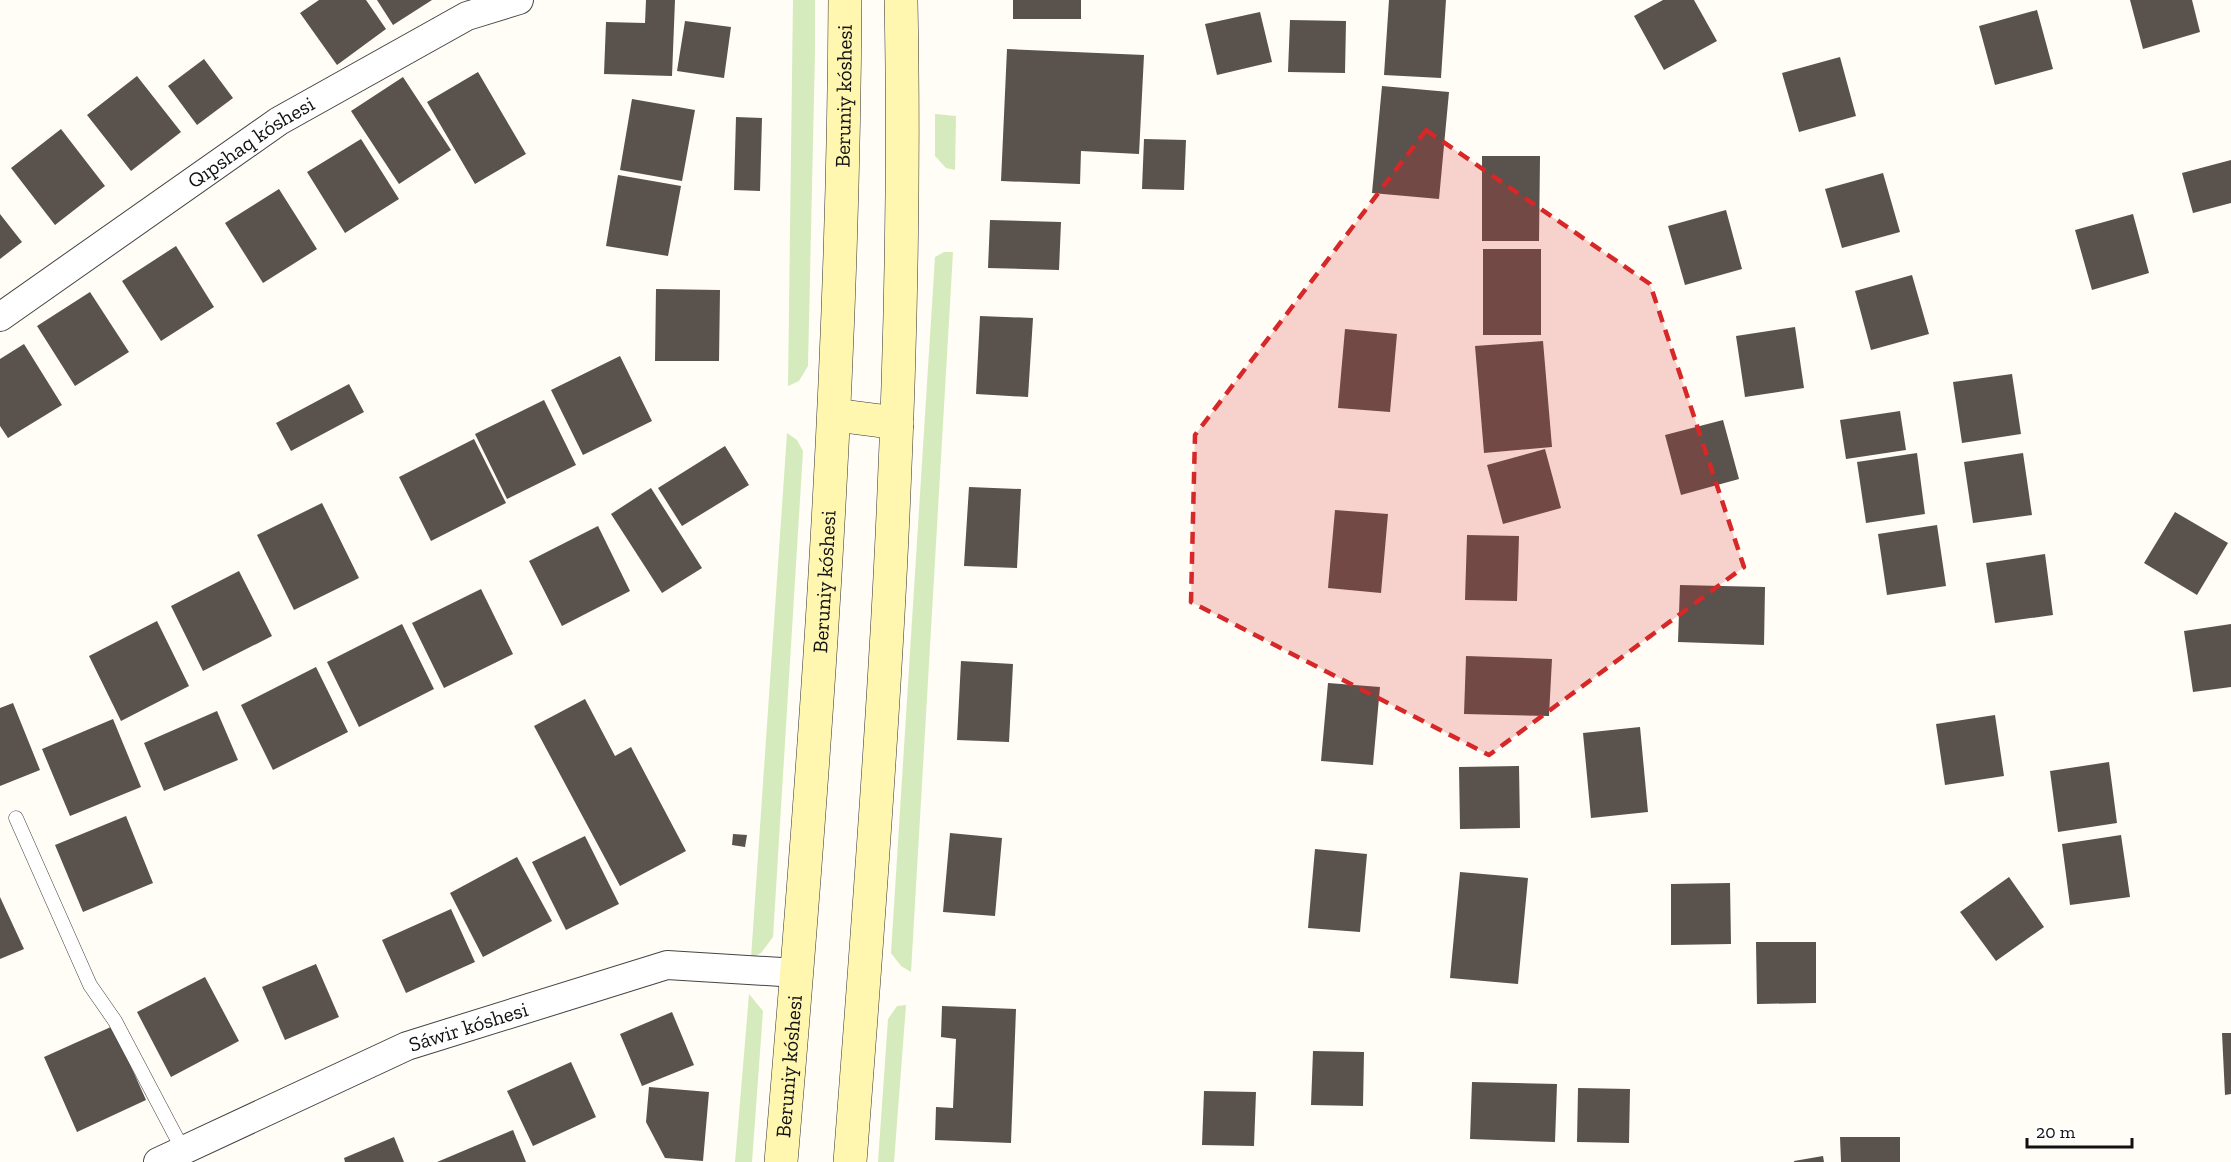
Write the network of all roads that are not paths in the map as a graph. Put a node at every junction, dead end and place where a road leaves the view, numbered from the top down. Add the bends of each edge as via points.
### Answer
1 (519, 0) edge
2 (845, 0) edge
3 (901, 0) edge
4 (0, 317) edge
5 (835, 415) junction
6 (897, 423) junction
7 (15, 818) dead end
8 (797, 973) junction
9 (171, 1156) edge
10 (782, 1162) edge
11 (850, 1162) edge

1 - 4 street, Qıpshaq kóshesi via 467,16 279,121
2 - 5 street, Beruniy kóshesi
3 - 6 street via 903,183
5 - 6 street
5 - 8 street, Beruniy kóshesi
6 - 11 street
7 - 9 lane via 90,985 115,1021
8 - 9 street, Sáwir kóshesi via 667,965 407,1046
8 - 10 street, Beruniy kóshesi

